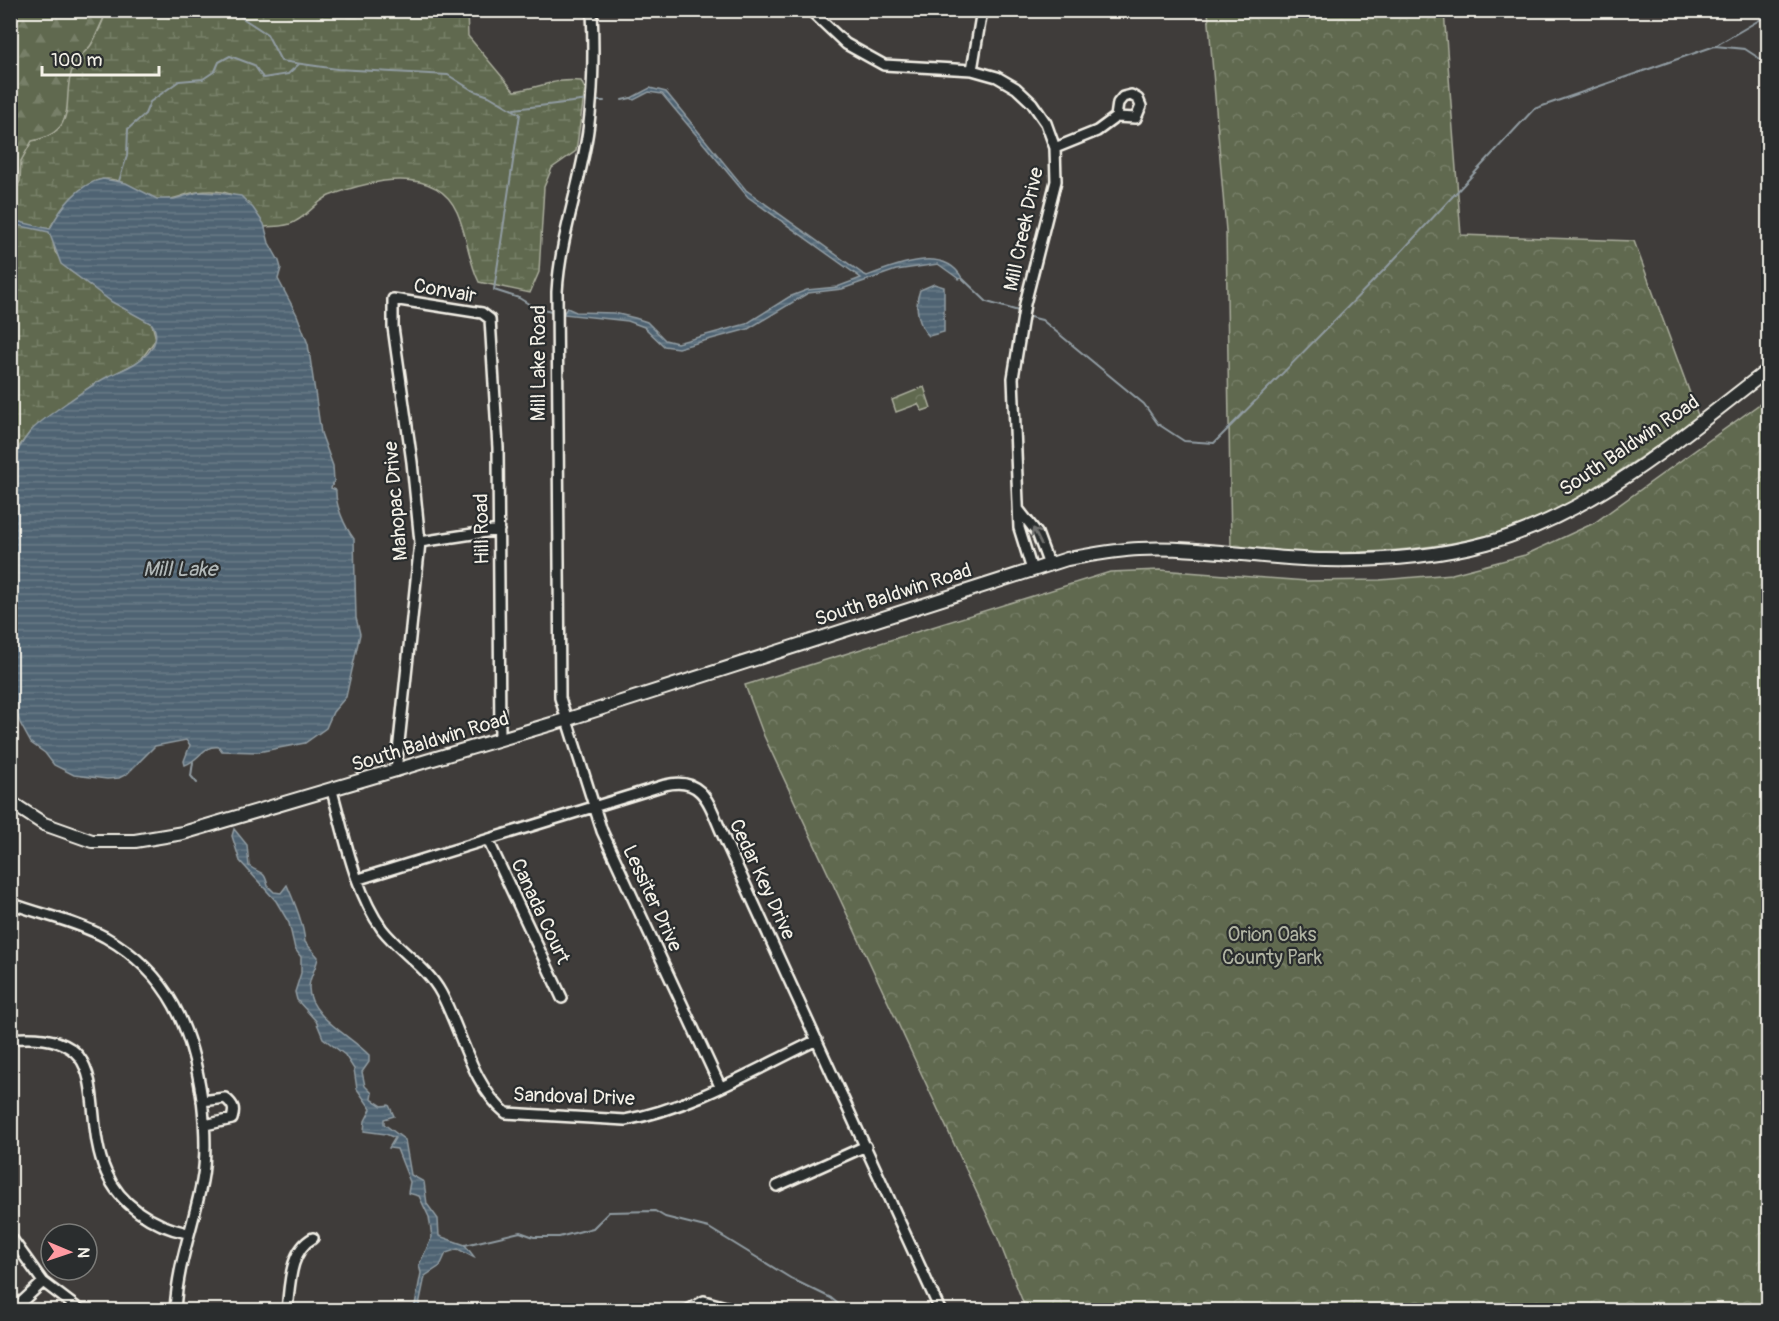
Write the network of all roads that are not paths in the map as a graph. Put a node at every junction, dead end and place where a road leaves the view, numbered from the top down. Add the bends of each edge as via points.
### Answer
1 (592, 10) edge
2 (982, 10) edge
3 (811, 11) edge
4 (972, 70) junction
5 (1116, 117) dead end
6 (1055, 148) junction
7 (393, 298) joint
8 (490, 319) joint
9 (1768, 370) edge
10 (1019, 510) junction
11 (499, 530) junction
12 (420, 542) junction
13 (1048, 565) junction
14 (1032, 570) junction
15 (565, 720) junction
16 (500, 740) junction
17 (396, 771) junction
18 (332, 791) junction
19 (10, 802) edge
20 (594, 807) junction
21 (488, 840) junction
22 (359, 879) junction
23 (10, 903) edge
24 (562, 998) dead end
25 (10, 1039) edge
26 (817, 1040) junction
27 (720, 1086) junction
28 (202, 1101) junction
29 (205, 1125) junction
30 (866, 1146) junction
31 (777, 1186) dead end
32 (187, 1233) junction
33 (10, 1236) edge
34 (313, 1238) dead end
35 (39, 1276) edge
36 (43, 1282) joint
37 (690, 1309) edge
38 (13, 1311) edge
39 (80, 1311) edge
40 (175, 1311) edge
41 (287, 1311) edge
42 (737, 1311) edge
43 (940, 1311) edge

1 - 15 street, Mill Lake Road via 593,89 586,143 558,259 556,292 558,643
2 - 4 street
3 - 4 street, Mill Creek Drive via 846,44 884,65
4 - 6 street, Mill Creek Drive via 997,77 1032,103 1046,123
5 - 6 street via 1097,132
6 - 10 street, Mill Creek Drive via 1056,181 1015,356 1013,396
7 - 8 street, Convair via 482,313
7 - 12 street, Mahopac Drive via 393,327
8 - 11 street, Hill Road
9 - 13 main road, South Baldwin Road via 1693,428 1598,493 1547,520 1489,543 1421,556 1359,560 1141,549 1088,555
13 -> 10 street via 1037,533
10 - 14 street, Mill Creek Drive via 1019,528
11 - 12 street
11 - 16 street, Hill Road
12 - 17 street, Mahopac Drive
13 - 14 main road, South Baldwin Road
14 - 15 main road, South Baldwin Road
15 - 16 main road, South Baldwin Road
15 - 20 street, Lessiter Drive
16 - 17 main road, South Baldwin Road
17 - 18 main road, South Baldwin Road
18 - 19 main road, South Baldwin Road via 183,833 135,841 92,841 73,836 44,824
18 - 22 street, Sandoval Drive
20 - 21 street, Cedar Key Drive
20 - 26 street, Cedar Key Drive via 677,782 698,787
20 - 27 street, Lessiter Drive
21 - 22 street, Cedar Key Drive
21 - 24 street, Canada Court
22 - 27 street, Sandoval Drive via 371,912 384,930 440,991 484,1088 506,1113 625,1120 663,1111
23 - 28 street via 83,926 131,954 147,970 176,1007 188,1033
25 - 32 street via 48,1039 76,1054 90,1076 99,1149 116,1189 140,1215
26 - 27 street, Sandoval Drive
26 - 30 street, Cedar Key Drive
28 - 29 street
28 - 29 street via 225,1098 235,1111 232,1119
29 - 32 street via 203,1179
30 - 31 street
30 - 43 street, Cedar Key Drive
32 - 40 street via 178,1269
33 - 35 street
34 - 41 street via 298,1251
36 - 38 street
36 - 39 street
37 - 42 street via 704,1301

